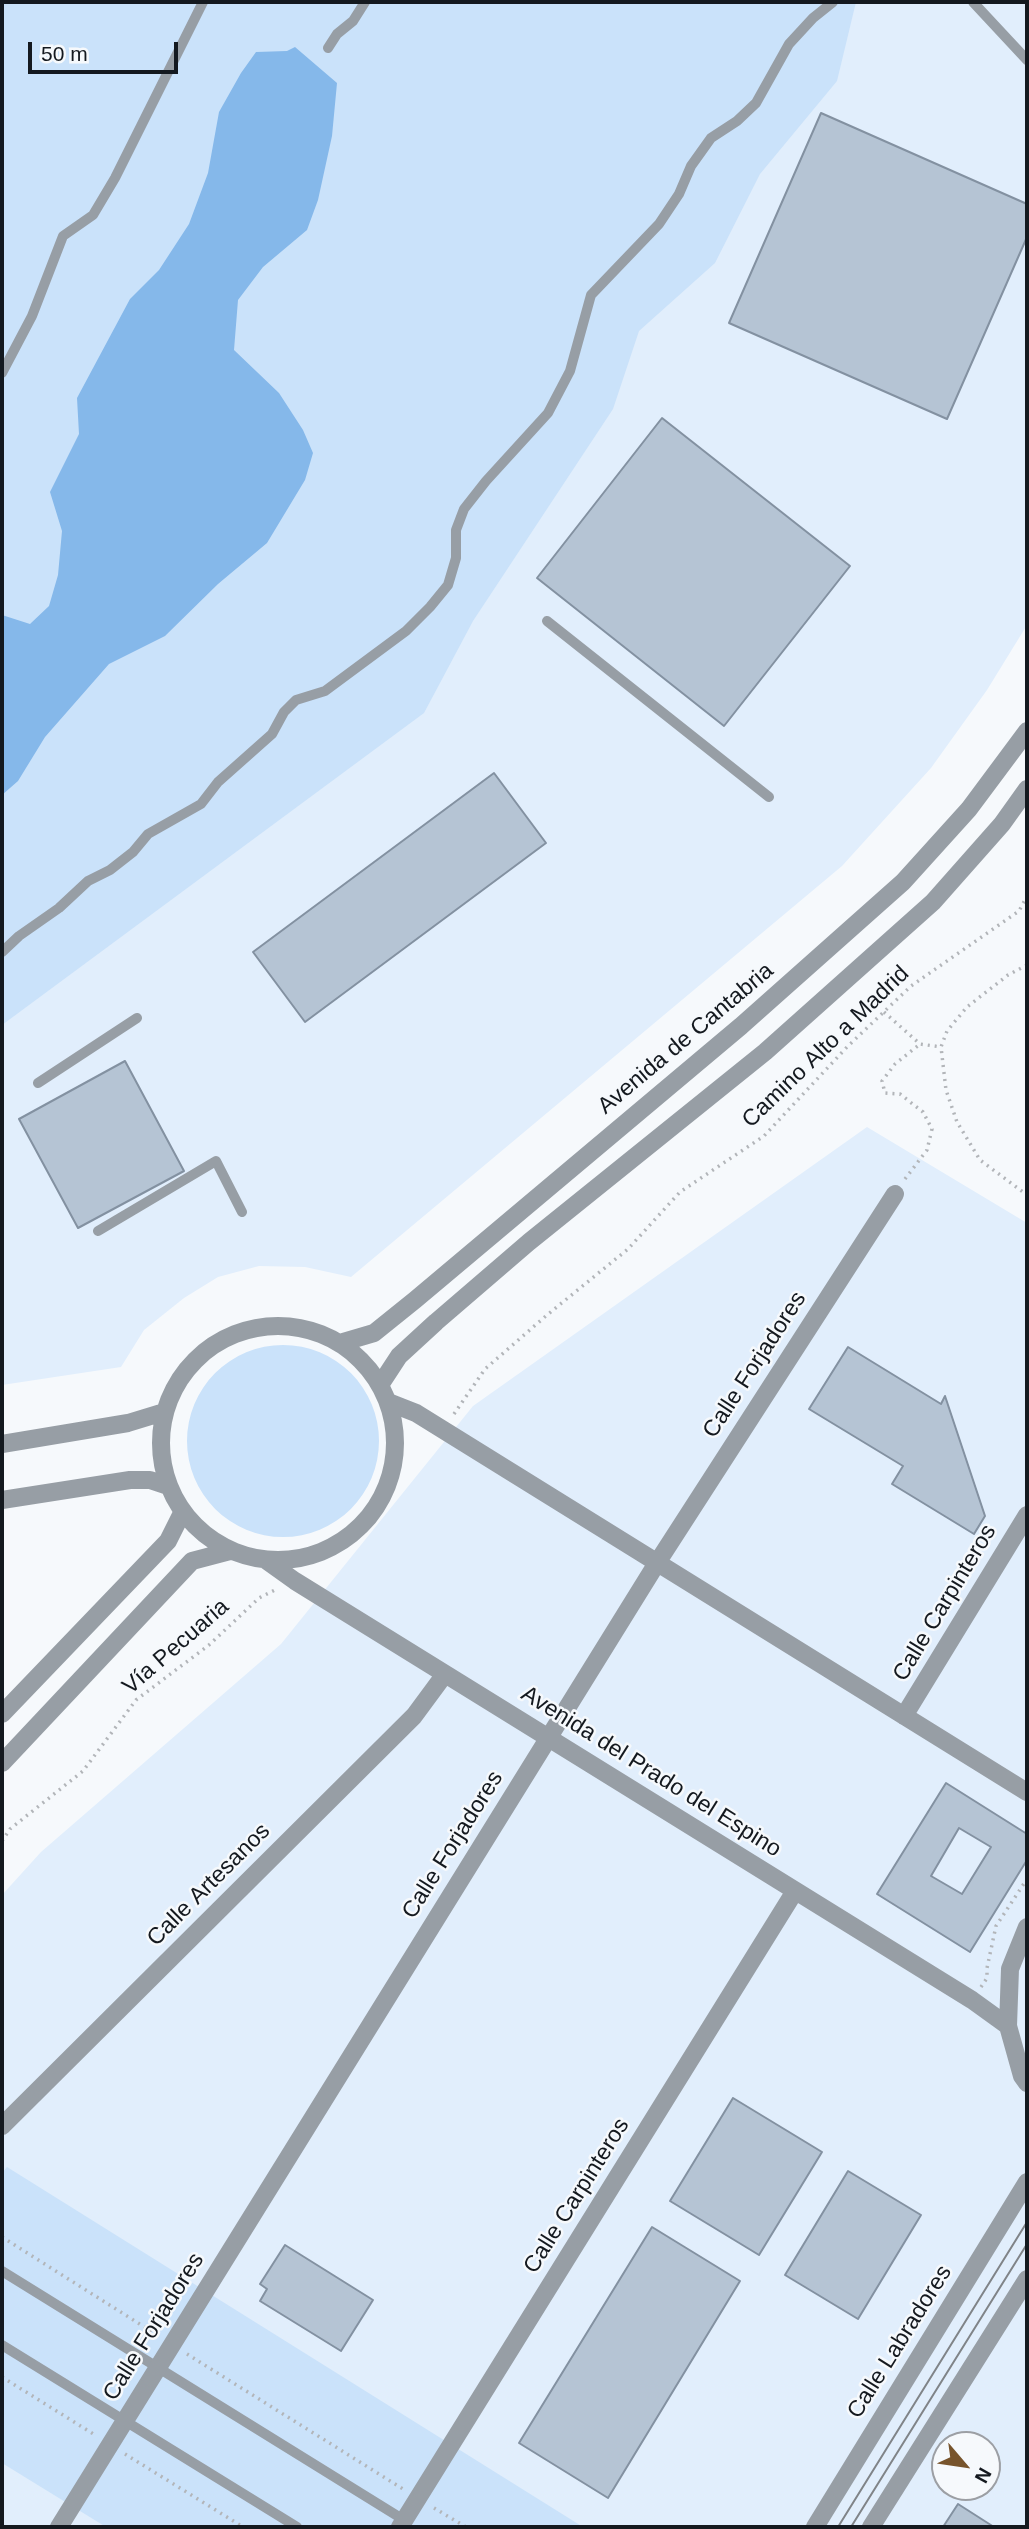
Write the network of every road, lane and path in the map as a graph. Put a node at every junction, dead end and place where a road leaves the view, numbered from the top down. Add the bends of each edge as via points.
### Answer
1 (203, 2) edge
2 (365, 2) edge
3 (833, 2) edge
4 (973, 2) edge
5 (328, 48) dead end
6 (1027, 60) edge
7 (2, 373) edge
8 (547, 621) dead end
9 (1027, 731) edge
10 (1027, 789) edge
11 (769, 797) dead end
12 (1027, 897) edge
13 (2, 952) edge
14 (1027, 965) edge
15 (884, 1012) junction
16 (137, 1018) dead end
17 (920, 1044) junction
18 (941, 1047) junction
19 (37, 1083) dead end
20 (895, 1194) joint
21 (1027, 1195) edge
22 (242, 1212) dead end
23 (98, 1231) dead end
24 (340, 1343) junction
25 (380, 1385) junction
26 (388, 1402) junction
27 (164, 1412) junction
28 (443, 1430) junction
29 (2, 1444) edge
30 (168, 1486) junction
31 (2, 1500) edge
32 (182, 1513) junction
33 (1027, 1515) edge
34 (229, 1551) junction
35 (267, 1561) junction
36 (657, 1563) junction
37 (295, 1581) junction
38 (445, 1674) junction
39 (2, 1714) edge
40 (904, 1716) junction
41 (548, 1738) junction
42 (2, 1763) edge
43 (1027, 1792) edge
44 (2, 1841) edge
45 (1027, 1879) edge
46 (795, 1891) junction
47 (1027, 1927) edge
48 (972, 2000) junction
49 (1008, 2026) junction
50 (1027, 2083) edge
51 (2, 2126) edge
52 (1027, 2182) edge
53 (2, 2237) edge
54 (2, 2271) edge
55 (1027, 2279) edge
56 (172, 2344) junction
57 (2, 2345) edge
58 (158, 2368) junction
59 (125, 2420) junction
60 (418, 2498) junction
61 (402, 2523) edge
62 (59, 2527) edge
63 (297, 2527) edge
64 (466, 2527) edge
65 (815, 2527) edge
66 (872, 2527) edge

1 - 7 lane via 93,215 63,236 32,316
2 - 5 lane
3 - 13 lane via 789,44 756,103 711,138 659,224 591,295 570,371 548,413 464,509 448,584 430,607 406,631 325,691 296,700 272,734 218,782 201,804 148,834 133,852 88,881
4 - 6 lane
8 - 11 lane
9 - 24 street, Avenida de Cantabria via 969,810 903,882 853,927 405,1308 374,1333
10 - 25 street via 933,902 765,1052 446,1313 400,1356
12 - 15 path, Camino Alto a Madrid via 1019,911 911,986
14 - 18 path via 967,1007 947,1031
15 - 17 path
15 - 28 path, Camino Alto a Madrid via 764,1136 680,1192 628,1249 485,1369
16 - 19 lane
17 - 18 path
17 - 20 path via 895,1063 882,1082 885,1093 900,1094 923,1112 932,1129 927,1150
18 - 21 path via 946,1090 957,1122 980,1160
20 - 36 street, Calle Forjadores
22 - 23 lane via 216,1161
24 - 25 street via 366,1365
24 - 27 street via 297,1327 262,1327 225,1339 198,1357 177,1383
25 - 26 street
26 - 28 street
26 - 35 street via 396,1440 388,1486 367,1521 337,1546 303,1559
27 - 29 street via 137,1422
27 - 30 street via 160,1449
28 - 36 street
30 - 31 street via 130,1479
30 - 32 street
32 - 34 street
32 - 39 street via 168,1541
33 - 40 street, Calle Carpinteros
34 - 35 street
34 - 42 street via 192,1561
35 - 37 street, Avenida del Prado del Espino
36 - 40 street
36 - 41 street, Calle Forjadores
37 - 38 street, Avenida del Prado del Espino
37 - 44 path, Vía Pecuaria via 259,1598 209,1645 136,1700 83,1771 10,1829
38 - 41 street, Avenida del Prado del Espino
38 - 51 street, Calle Artesanos via 414,1716
40 - 43 street
41 - 46 street, Avenida del Prado del Espino
41 - 56 street, Calle Forjadores
45 - 48 path via 996,1926 987,1978
46 - 48 street, Avenida del Prado del Espino
46 - 60 street, Calle Carpinteros
47 - 49 street via 1010,1969
48 - 49 street, Avenida del Prado del Espino
49 - 50 street
52 - 65 street, Calle Labradores
53 - 56 path
54 - 58 lane
55 - 66 street
56 - 58 street, Calle Forjadores
56 - 60 path
57 - 59 lane
58 - 59 street, Calle Forjadores
58 - 61 lane
59 - 62 street, Calle Forjadores
59 - 63 lane
60 - 61 street, Calle Carpinteros
60 - 64 path

